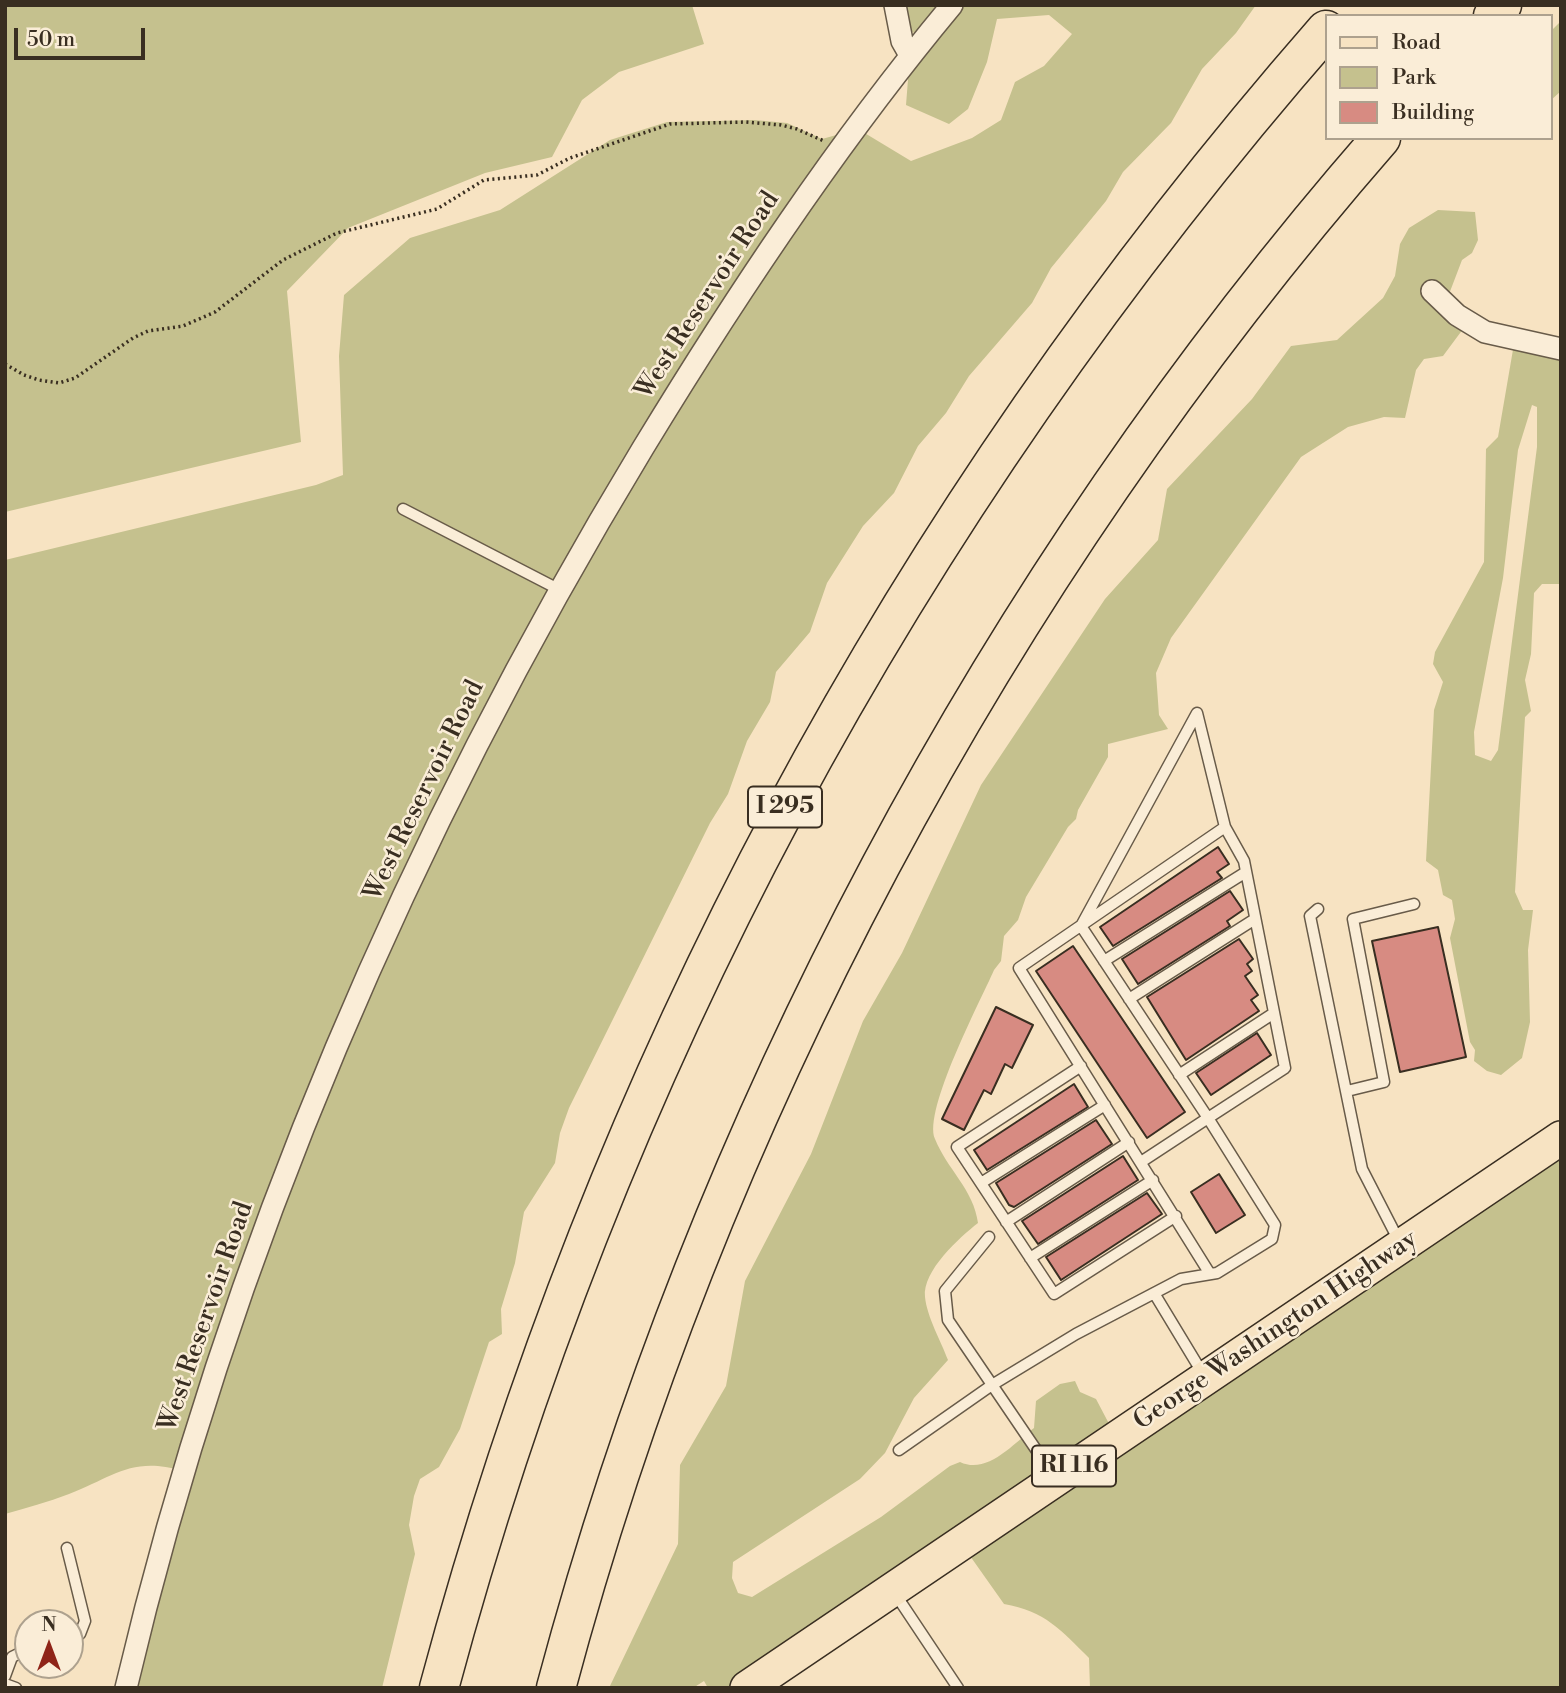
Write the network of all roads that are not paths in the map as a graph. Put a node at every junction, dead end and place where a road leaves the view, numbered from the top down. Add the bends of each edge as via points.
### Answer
1 (895, 5) edge
2 (952, 5) edge
3 (1324, 32) edge
4 (911, 55) junction
5 (1379, 140) edge
6 (1432, 291) dead end
7 (1561, 349) edge
8 (403, 509) dead end
9 (560, 590) junction
10 (1225, 827) junction
11 (1246, 872) junction
12 (1414, 904) dead end
13 (1318, 909) dead end
14 (1255, 919) junction
15 (1081, 926) junction
16 (1104, 961) junction
17 (1129, 999) junction
18 (1274, 1013) junction
19 (1081, 1066) junction
20 (1180, 1075) junction
21 (1348, 1091) junction
22 (1105, 1105) junction
23 (1208, 1118) junction
24 (1561, 1138) edge
25 (1129, 1142) junction
26 (1141, 1162) junction
27 (1153, 1180) junction
28 (981, 1183) junction
29 (1176, 1216) junction
30 (1006, 1222) junction
31 (989, 1237) dead end
32 (1401, 1246) junction
33 (1030, 1258) junction
34 (1210, 1274) junction
35 (1154, 1293) junction
36 (1206, 1378) junction
37 (992, 1385) junction
38 (899, 1450) dead end
39 (1056, 1479) junction
40 (67, 1548) dead end
41 (892, 1589) junction
42 (82, 1609) edge
43 (14, 1656) edge
44 (5, 1676) edge
45 (5, 1684) edge
46 (16, 1688) edge
47 (126, 1688) edge
48 (439, 1688) edge
49 (556, 1688) edge
50 (747, 1688) edge
51 (958, 1688) edge

1 - 4 street via 902,41
2 - 4 street, West Reservoir Road
3 - 48 highway, I 295 via 1173,213 1029,408 881,636 786,805 677,1024 596,1213 508,1455
4 - 9 street, West Reservoir Road via 756,269 676,393
5 - 49 highway via 1256,290 1118,478 1000,658 874,879 789,1051 688,1287 621,1472
6 - 7 street via 1457,315 1485,332
8 - 9 lane
9 - 47 street, West Reservoir Road via 412,877 301,1137 210,1389
10 - 11 lane
10 - 15 lane
10 - 15 lane via 1197,713
11 - 14 lane
11 - 16 lane
12 - 21 lane via 1353,919 1384,1082
13 - 21 lane via 1310,916
14 - 17 lane
14 - 18 lane
15 - 16 lane
15 - 19 lane via 1019,968
16 - 17 lane
17 - 20 lane
18 - 20 lane
18 - 23 lane via 1285,1068
19 - 22 lane
19 - 28 lane via 957,1147
20 - 23 lane
21 - 32 lane via 1362,1169
22 - 25 lane
22 - 28 lane
23 - 26 lane
23 - 34 lane via 1275,1225 1272,1239
24 - 32 main road, George Washington Highway / RI 116
25 - 26 lane
25 - 30 lane
26 - 27 lane
27 - 29 lane
27 - 33 lane
28 - 30 lane
29 - 33 lane via 1054,1294
29 - 34 lane
30 - 33 lane
31 - 37 lane via 945,1291 948,1320
32 - 36 main road, George Washington Highway / RI 116
34 - 35 lane via 1181,1279
35 - 36 lane
35 - 37 lane
36 - 39 main road, George Washington Highway / RI 116
37 - 38 lane
37 - 39 lane
39 - 41 main road, George Washington Highway / RI 116
40 - 42 lane
41 - 50 main road, George Washington Highway / RI 116
41 - 51 lane
43 - 44 lane
45 - 46 lane

